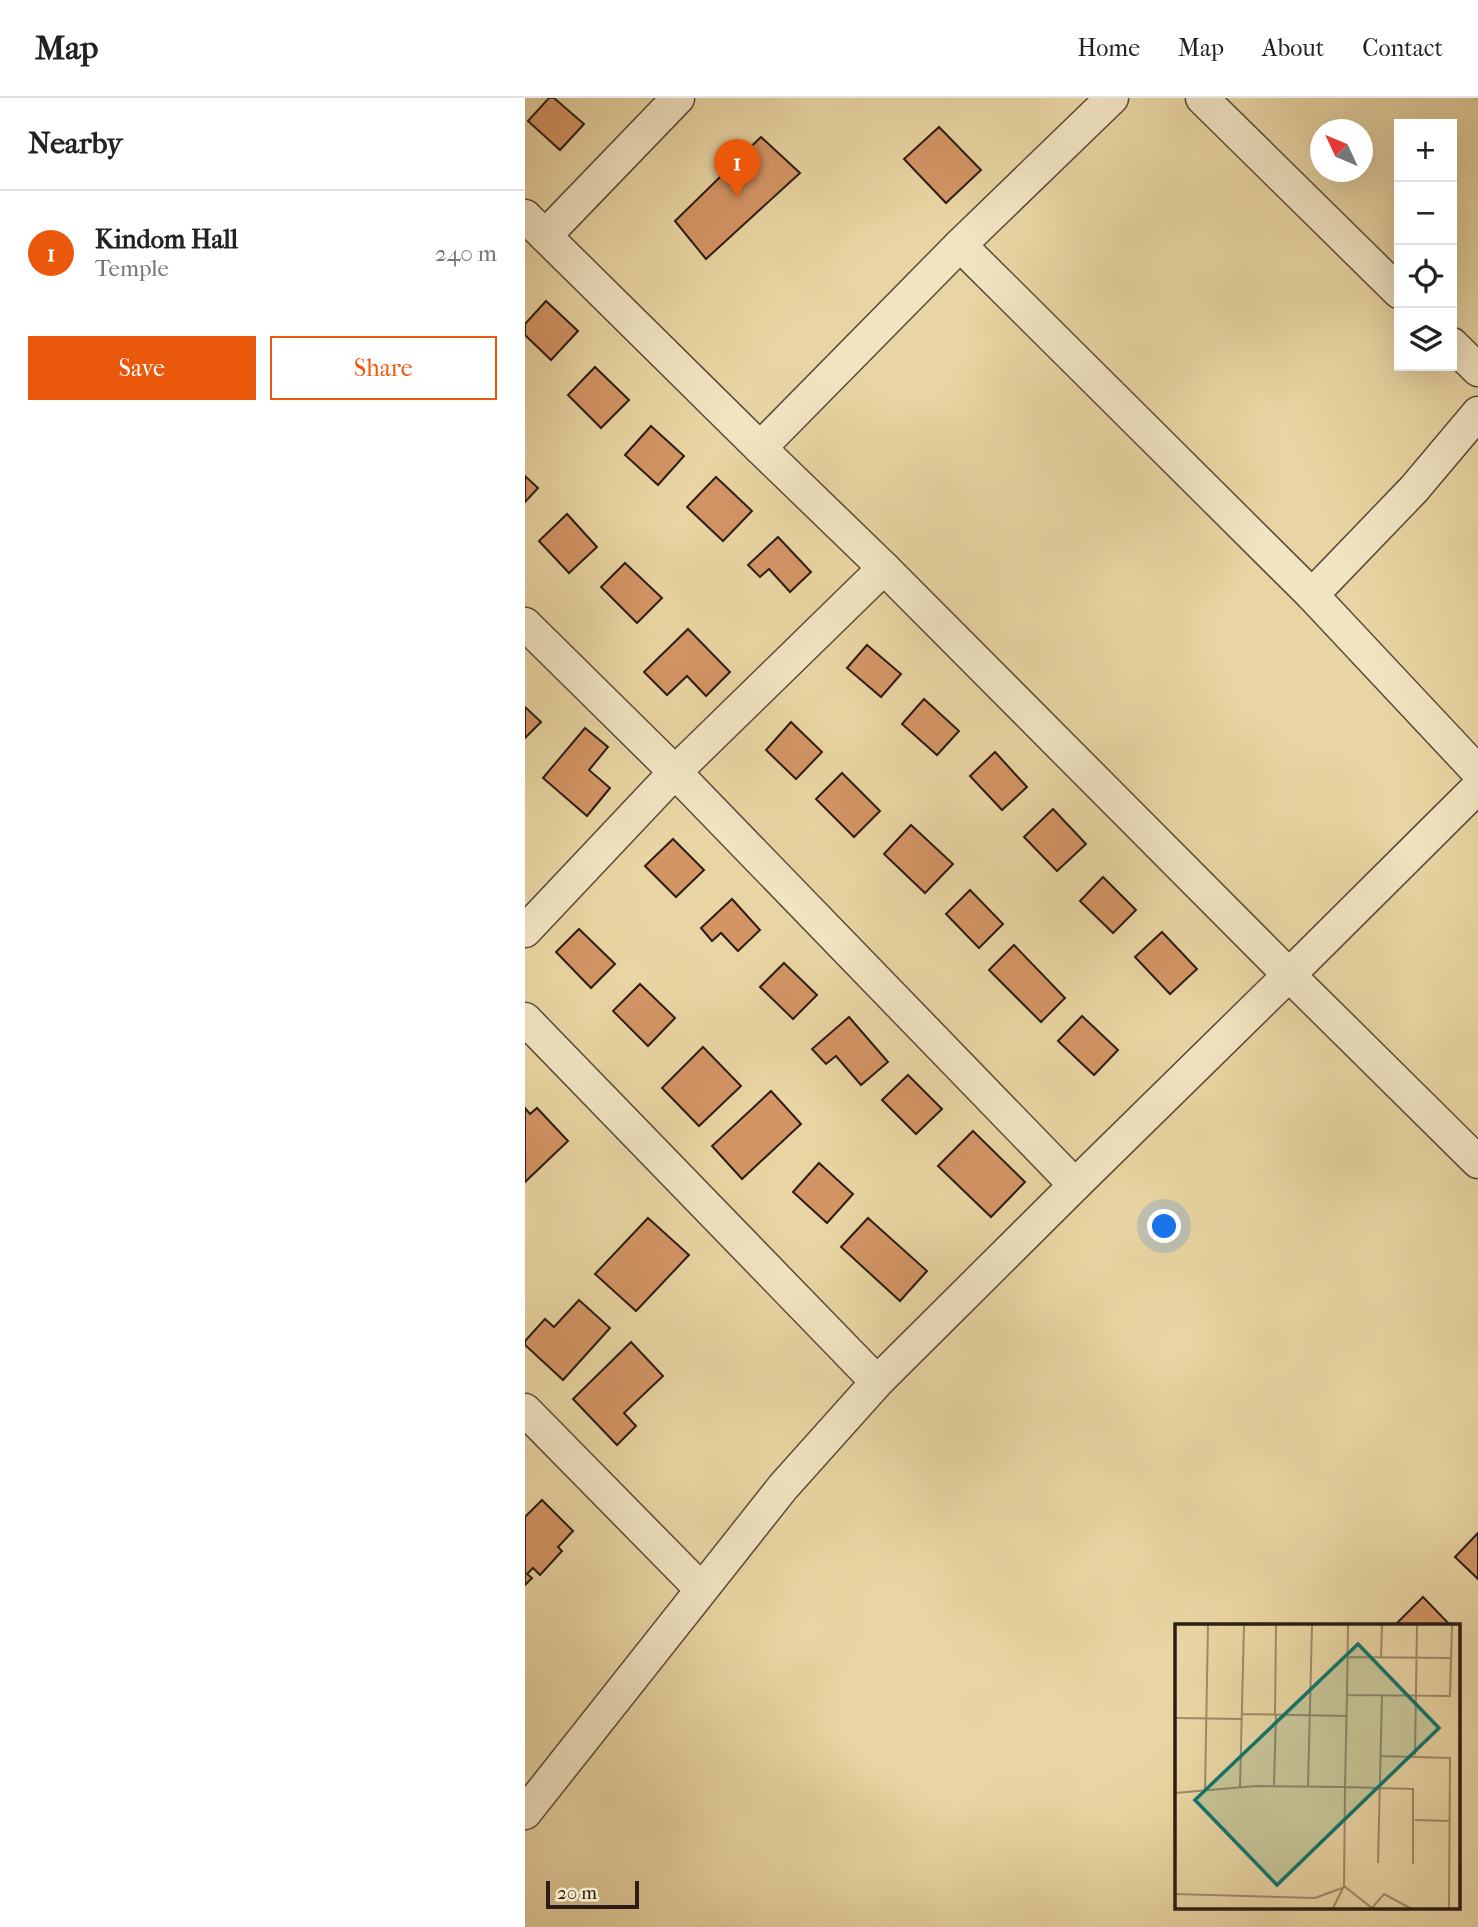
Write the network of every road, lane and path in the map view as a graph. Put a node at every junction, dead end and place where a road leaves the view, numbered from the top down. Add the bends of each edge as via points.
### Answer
1 (678, 98) edge
2 (1112, 98) edge
3 (1202, 98) edge
4 (535, 226) edge
5 (960, 245) junction
6 (1394, 287) edge
7 (1457, 349) edge
8 (1478, 370) edge
9 (1478, 413) edge
10 (760, 448) junction
11 (884, 568) junction
12 (1313, 595) junction
13 (525, 624) edge
14 (675, 772) junction
15 (1478, 772) edge
16 (1478, 786) edge
17 (525, 931) edge
18 (1289, 975) junction
19 (525, 1019) edge
20 (1478, 1162) edge
21 (1075, 1185) junction
22 (877, 1382) junction
23 (525, 1410) edge
24 (701, 1589) junction
25 (525, 1813) edge

1 - 4 street
2 - 5 street
3 - 6 street
4 - 10 street
5 - 10 street
5 - 12 street
7 - 8 street
9 - 12 street
10 - 11 street
11 - 14 street
11 - 18 street
12 - 15 street
13 - 14 street
14 - 17 street
14 - 21 street
16 - 18 street
18 - 20 street
18 - 21 street
19 - 22 street
21 - 22 street
22 - 24 street
23 - 24 street
24 - 25 street

